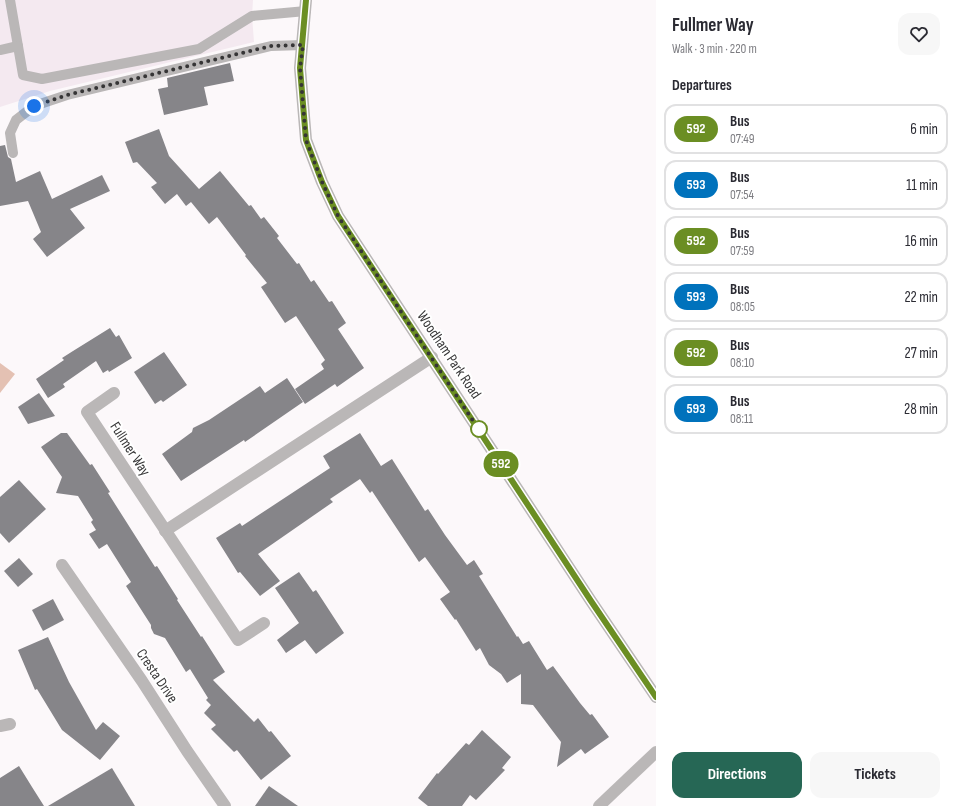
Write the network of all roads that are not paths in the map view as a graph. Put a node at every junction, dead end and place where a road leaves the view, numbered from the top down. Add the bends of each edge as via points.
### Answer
1 (10, 0) edge
2 (306, 6) edge
3 (303, 45) junction
4 (18, 46) junction
5 (0, 50) edge
6 (13, 153) dead end
7 (432, 357) junction
8 (114, 393) dead end
9 (165, 531) junction
10 (62, 565) dead end
11 (264, 623) dead end
12 (656, 697) edge
13 (656, 752) edge
14 (225, 806) edge
15 (599, 806) edge

1 - 4 lane
2 - 3 street, Woodham Park Road
2 - 4 lane via 252,16 199,49 42,79 23,75
3 - 6 lane via 271,46 67,95 34,106 16,120 10,133
3 - 7 street, Woodham Park Road via 300,68 306,140 322,182 338,216
4 - 5 lane
7 - 9 street
7 - 12 street, Woodham Park Road
8 - 9 street, Fullmer Way via 87,412
9 - 11 street, Fullmer Way via 238,640
10 - 14 street, Cresta Drive
13 - 15 street

